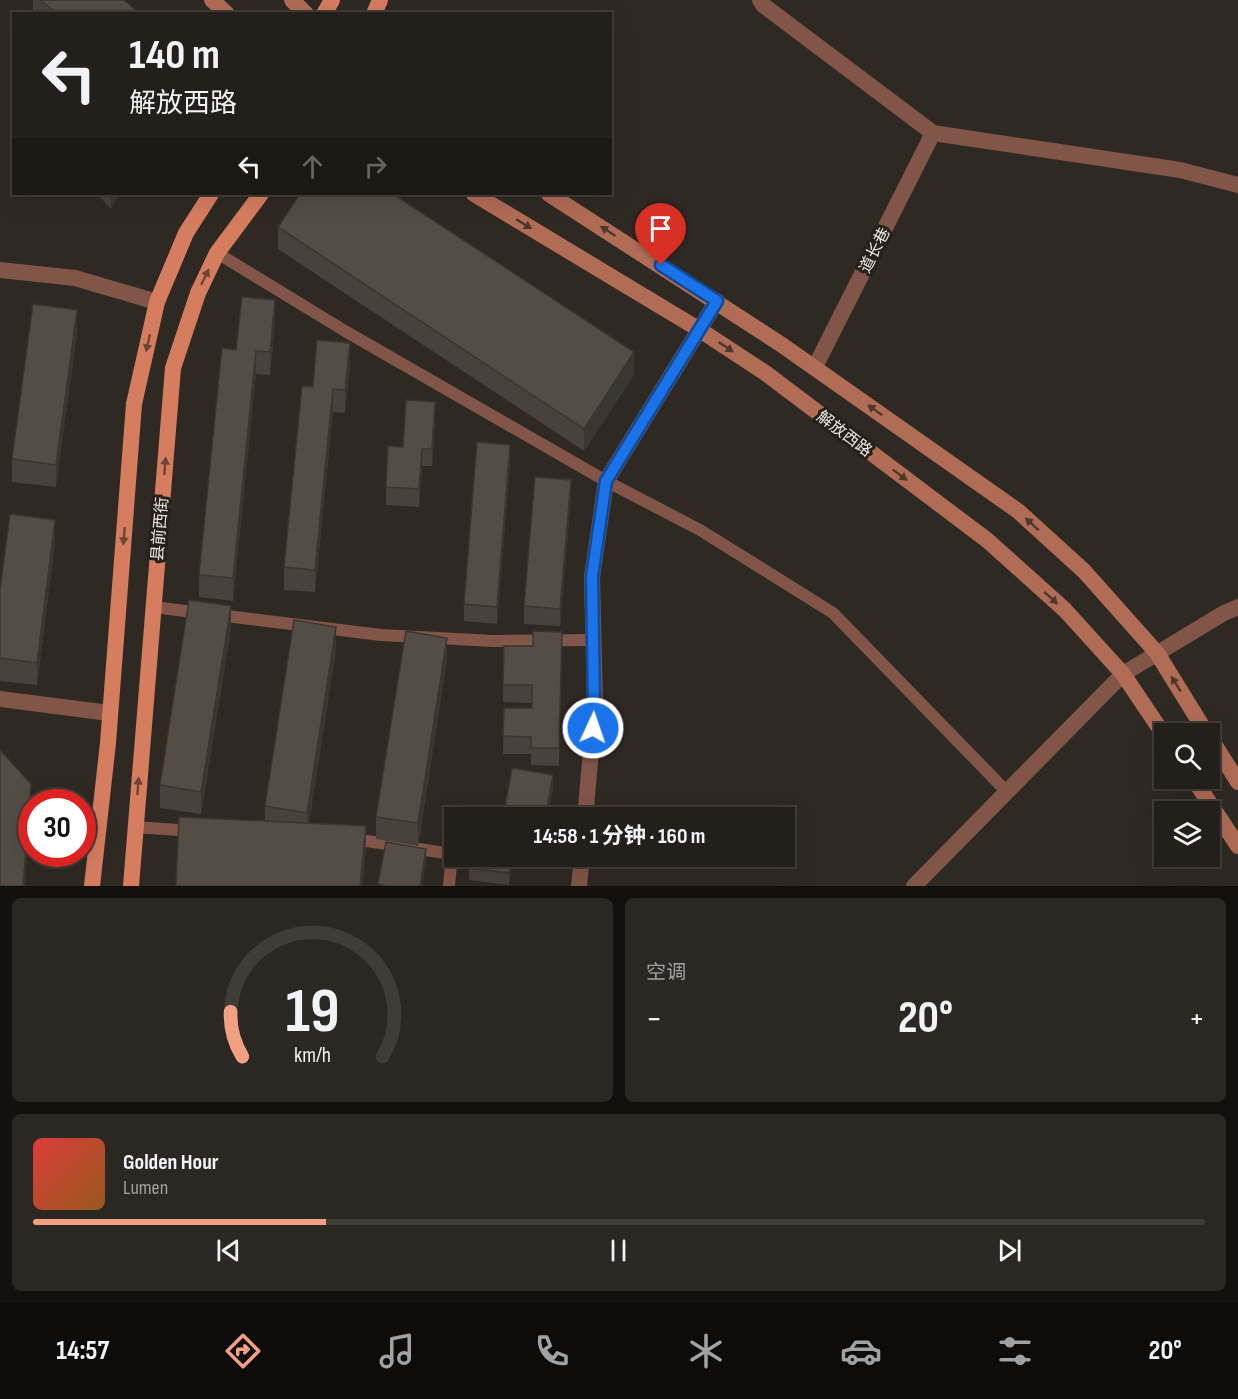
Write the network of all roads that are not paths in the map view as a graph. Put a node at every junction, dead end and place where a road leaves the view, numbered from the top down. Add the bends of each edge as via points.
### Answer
1 (212, 0) edge
2 (292, 0) edge
3 (760, 0) edge
4 (225, 12) edge
5 (304, 12) edge
6 (933, 133) junction
7 (1238, 185) edge
8 (211, 195) edge
9 (260, 195) edge
10 (476, 195) edge
11 (551, 195) edge
12 (217, 253) junction
13 (0, 270) edge
14 (717, 301) junction
15 (157, 302) junction
16 (700, 330) junction
17 (815, 367) junction
18 (606, 481) junction
19 (153, 607) junction
20 (1238, 607) edge
21 (593, 640) junction
22 (1157, 653) junction
23 (1123, 674) junction
24 (0, 699) edge
25 (110, 713) junction
26 (1156, 723) edge
27 (1201, 723) edge
28 (1220, 754) edge
29 (1238, 782) edge
30 (1200, 789) edge
31 (1007, 792) junction
32 (586, 807) edge
33 (135, 827) junction
34 (205, 832) edge
35 (333, 840) edge
36 (1238, 846) edge
37 (581, 867) edge
38 (92, 886) edge
39 (131, 886) edge
40 (449, 886) edge
41 (579, 886) edge
42 (914, 886) edge

1 - 4 main road
2 - 5 main road
3 - 6 street
6 - 7 street via 1180,170
6 - 17 street, 道长巷
8 - 15 main road via 186,233
9 - 12 main road, 县前西街
10 -> 16 main road, 解放西路
14 -> 11 main road
12 - 18 lane
19 -> 12 main road, 县前西街 via 173,368 198,293
13 - 15 street via 75,278
14 - 16 street
14 - 17 main road
15 -> 25 main road via 134,404
16 - 18 street
16 -> 23 main road, 解放西路 via 764,372 987,540 1065,610
22 -> 17 main road via 1084,571 1018,512
18 - 21 street via 592,577
18 - 31 lane via 700,530 833,613
19 - 21 lane via 381,635 493,641
33 -> 19 main road, 县前西街
20 - 22 street
21 - 32 street via 594,706
22 - 23 street
27 -> 22 main road
23 - 26 main road, 解放西路
23 - 31 street
24 - 25 street
25 - 38 main road
28 - 29 main road
30 - 36 main road
31 - 42 street
33 - 34 lane
33 - 39 main road, 县前西街
35 - 40 lane via 452,854
37 - 41 street

